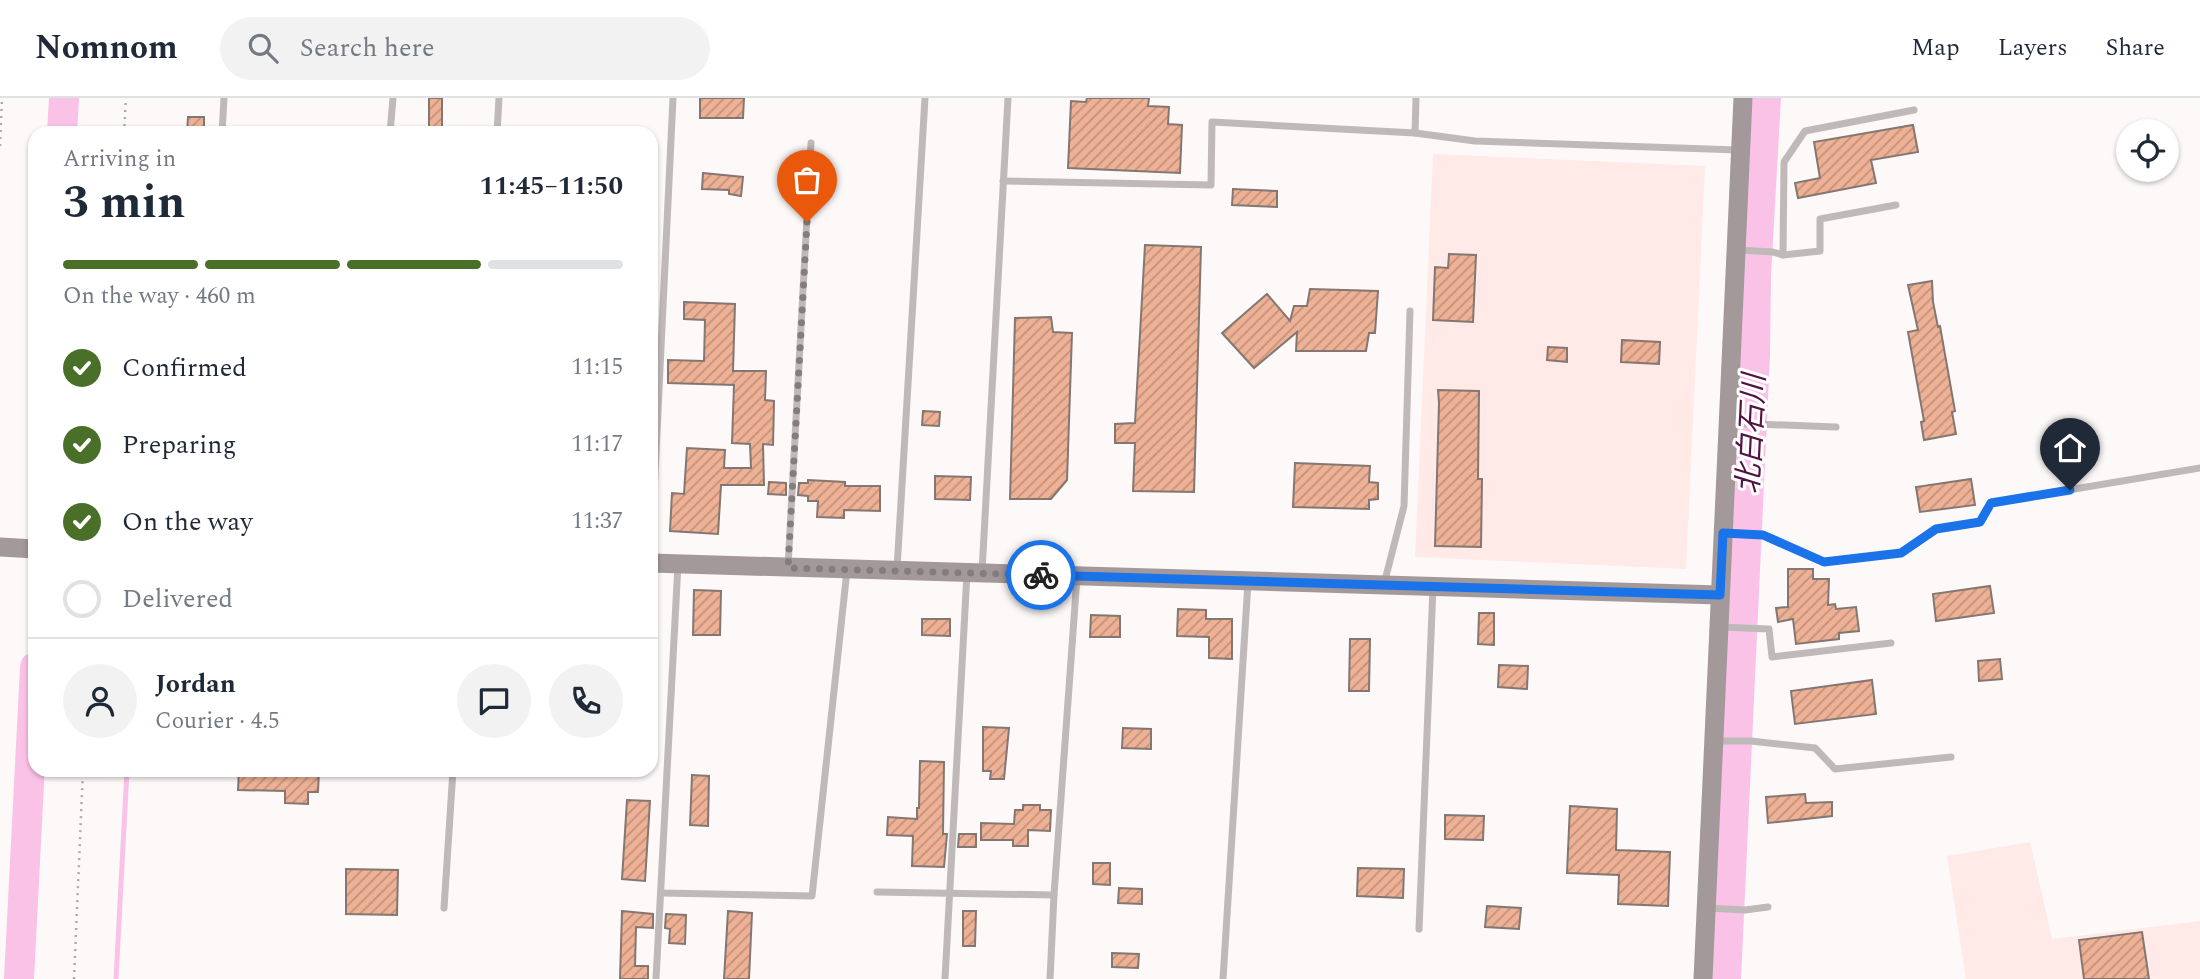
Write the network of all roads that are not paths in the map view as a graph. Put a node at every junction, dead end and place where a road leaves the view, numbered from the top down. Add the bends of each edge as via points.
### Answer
1 (224, 98) edge
2 (393, 98) edge
3 (499, 98) edge
4 (673, 98) edge
5 (925, 98) edge
6 (1008, 98) edge
7 (1416, 98) edge
8 (1743, 98) edge
9 (1914, 110) dead end
10 (222, 126) edge
11 (391, 126) edge
12 (497, 126) edge
13 (1416, 133) junction
14 (811, 143) dead end
15 (1741, 150) junction
16 (1003, 181) junction
17 (1896, 205) dead end
18 (1741, 250) junction
19 (1783, 255) junction
20 (1410, 311) dead end
21 (658, 410) edge
22 (1733, 424) junction
23 (1836, 427) dead end
24 (2200, 468) edge
25 (1728, 534) junction
26 (0, 547) edge
27 (28, 549) edge
28 (658, 563) edge
29 (678, 564) junction
30 (788, 568) junction
31 (847, 569) junction
32 (897, 570) junction
33 (974, 573) junction
34 (1077, 576) junction
35 (1248, 581) junction
36 (1384, 584) junction
37 (1433, 586) junction
38 (1720, 595) junction
39 (1724, 627) junction
40 (1891, 643) dead end
41 (1718, 741) junction
42 (1951, 757) dead end
43 (453, 777) edge
44 (877, 892) dead end
45 (949, 892) junction
46 (661, 893) junction
47 (1054, 895) junction
48 (1768, 907) dead end
49 (444, 908) dead end
50 (1712, 908) junction
51 (1419, 929) dead end
52 (656, 979) edge
53 (945, 979) edge
54 (1050, 979) edge
55 (1223, 979) edge
56 (1703, 979) edge

1 - 10 lane
2 - 11 lane
3 - 12 lane
4 - 21 lane
5 - 32 lane
6 - 16 lane
7 - 13 lane
8 - 15 street
9 - 19 lane via 1805,131 1784,162
13 - 15 lane via 1475,141
13 - 16 lane via 1212,122 1211,185
14 - 30 lane
15 - 18 street
16 - 33 lane
17 - 19 lane via 1820,219 1820,251
18 - 19 lane
18 - 22 street
20 - 36 lane via 1405,506
22 - 23 lane
22 - 25 street
24 - 25 lane via 1991,503 1980,522 1936,529 1901,553 1824,562 1763,535
25 - 38 street
26 - 27 street
28 - 29 street
29 - 30 street
29 - 46 lane
30 - 31 street
31 - 32 street
31 - 46 lane via 812,896
32 - 33 street
33 - 34 street
33 - 45 lane
34 - 35 street
34 - 47 lane
35 - 36 street
35 - 55 lane
36 - 37 street
37 - 38 street
37 - 51 lane
38 - 39 street
39 - 40 lane via 1769,629 1772,657
39 - 41 street
41 - 42 lane via 1815,748 1835,769
41 - 50 street
43 - 49 lane
44 - 45 lane
45 - 47 lane
45 - 53 lane
46 - 52 lane
47 - 54 lane
48 - 50 lane
50 - 56 street

